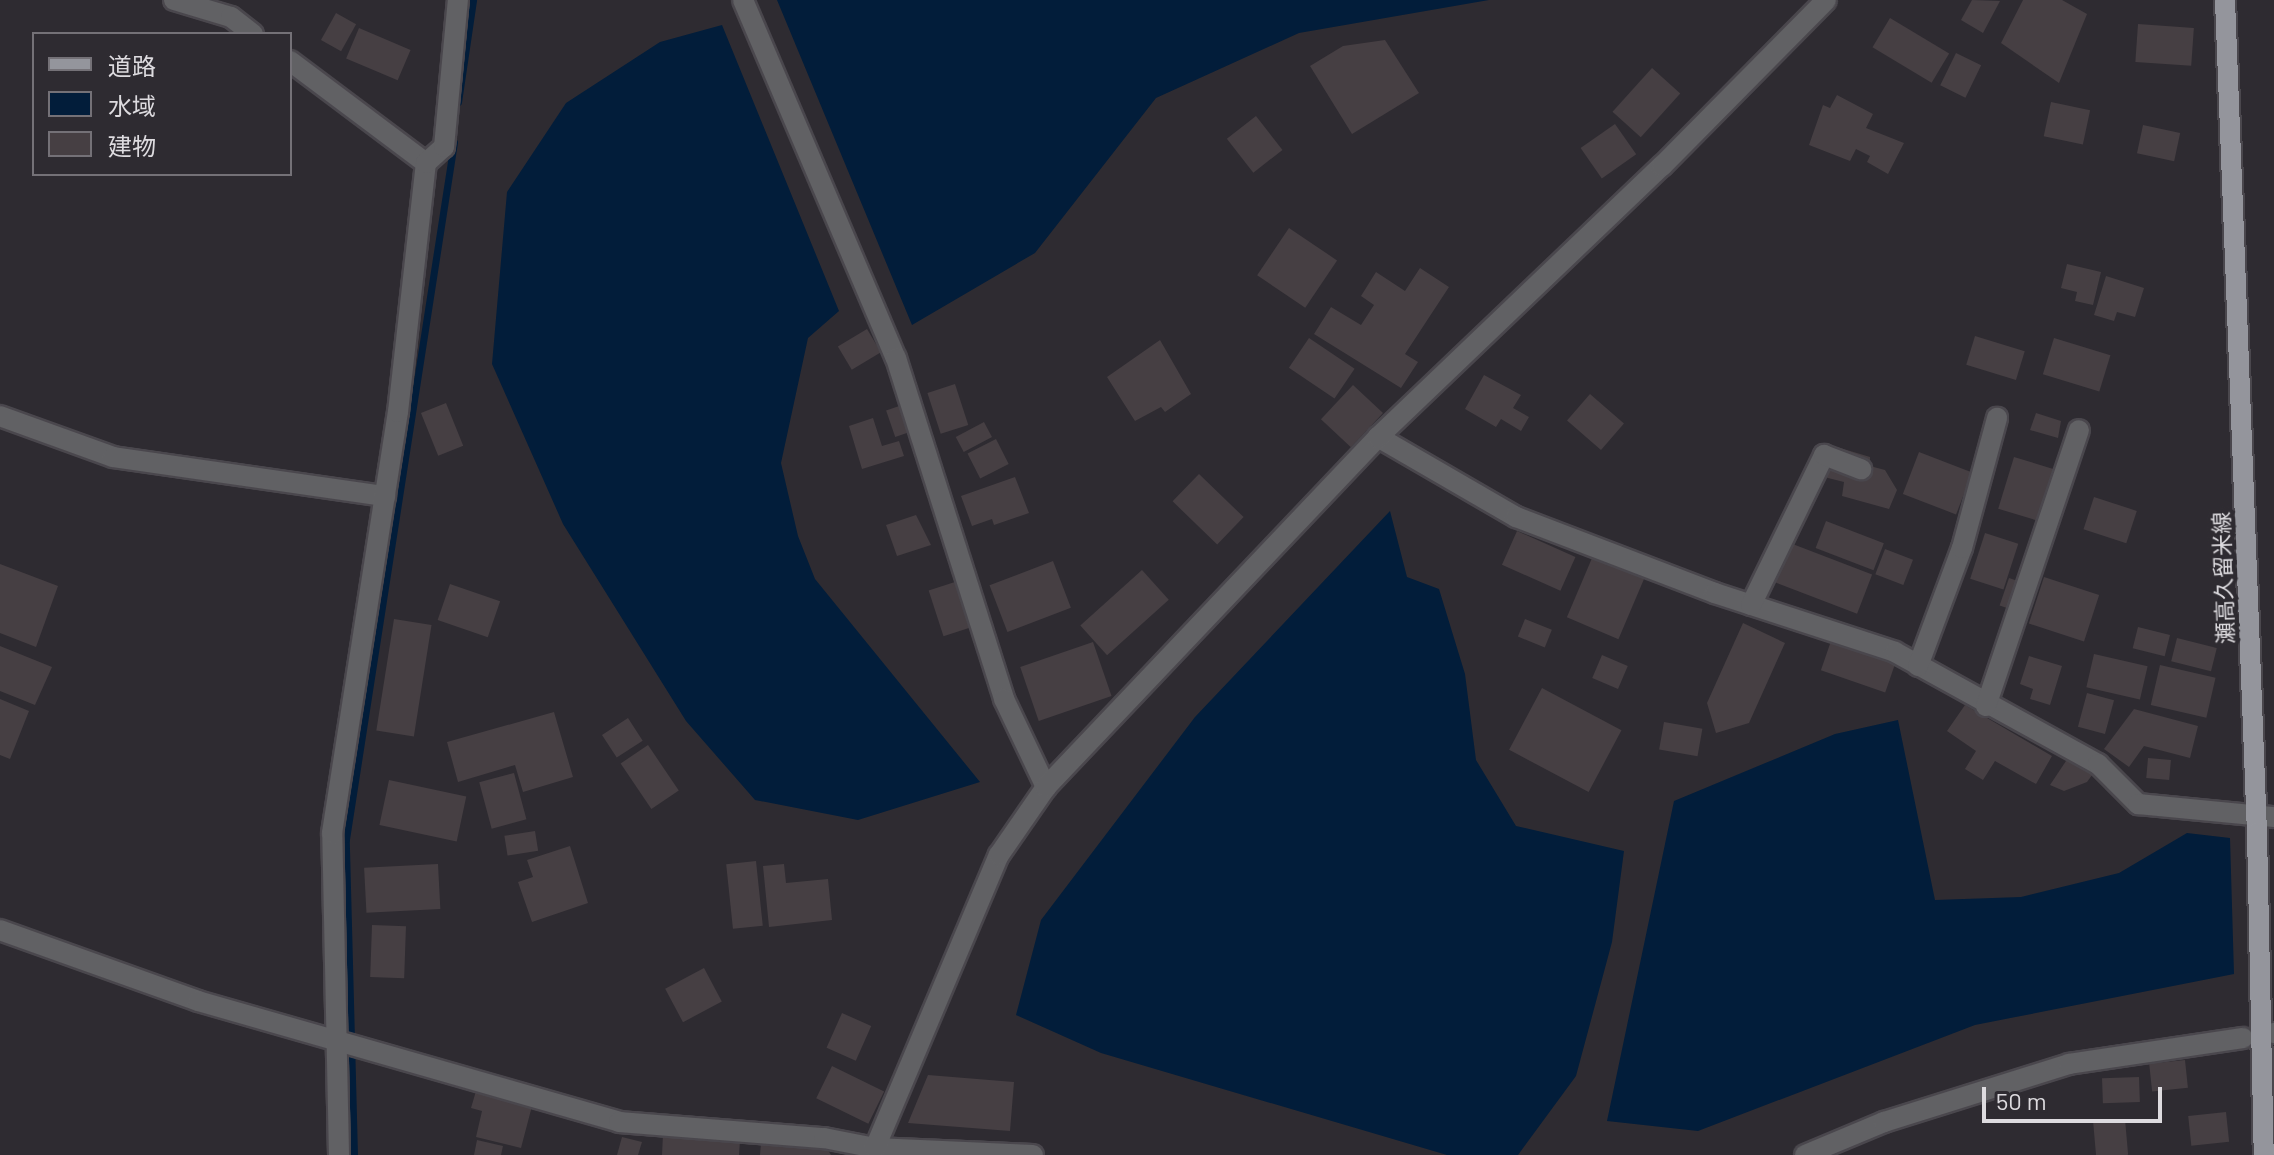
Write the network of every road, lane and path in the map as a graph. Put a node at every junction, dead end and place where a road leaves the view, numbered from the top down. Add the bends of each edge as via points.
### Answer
1 (174, 0) edge
2 (458, 0) edge
3 (743, 0) edge
4 (1826, 0) edge
5 (2225, 0) edge
6 (250, 32) edge
7 (292, 62) edge
8 (426, 163) junction
9 (0, 416) edge
10 (1997, 418) dead end
11 (2079, 430) dead end
12 (1378, 437) junction
13 (1861, 469) dead end
14 (385, 496) junction
15 (1751, 605) junction
16 (1918, 666) junction
17 (1986, 706) junction
18 (1046, 787) junction
19 (2262, 821) edge
20 (0, 930) edge
21 (2262, 1033) edge
22 (337, 1043) junction
23 (874, 1151) edge
24 (339, 1155) edge
25 (1033, 1155) edge
26 (1805, 1155) edge
27 (2264, 1155) edge

1 - 6 street via 231,17
2 - 8 street via 444,147
3 - 18 street via 896,358 1004,699
4 - 12 street via 1662,166
5 - 19 main road, 瀬高久留米線 via 2255,790
7 - 8 street
8 - 14 street
9 - 14 street via 113,457
10 - 16 street via 1962,548
11 - 17 street
12 - 15 street via 1516,517
12 - 18 street
13 - 15 street via 1824,455
14 - 22 street via 332,833
15 - 16 street via 1895,652
16 - 17 street
17 - 19 street via 2098,764 2138,804
18 - 23 street via 999,855
19 - 21 main road, 瀬高久留米線
20 - 22 street via 198,1001
21 - 26 street via 2069,1064 1884,1122
21 - 27 main road, 瀬高久留米線
22 - 23 street via 619,1122 824,1138
22 - 24 street
23 - 25 street

